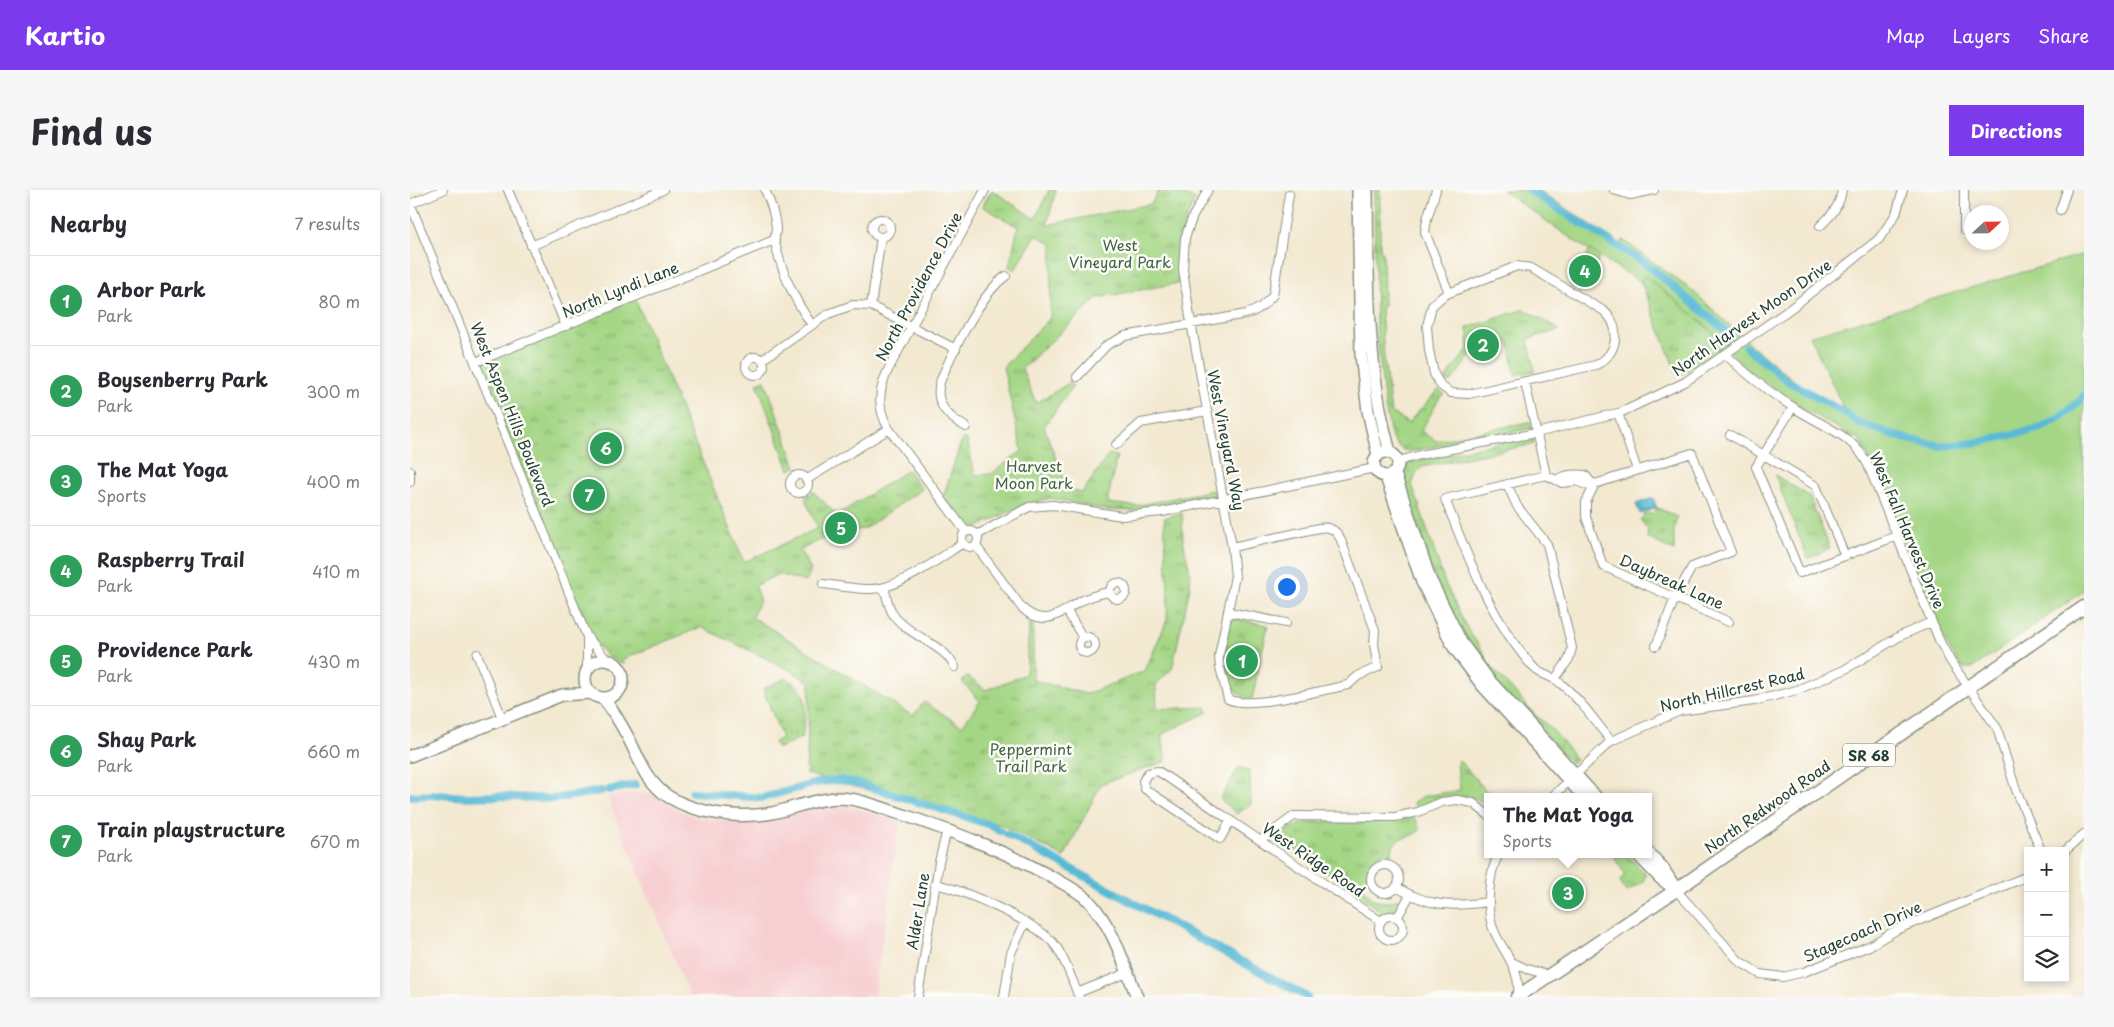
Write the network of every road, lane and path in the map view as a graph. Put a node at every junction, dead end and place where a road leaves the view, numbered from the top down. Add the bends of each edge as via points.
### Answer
1 (443, 190) edge
2 (508, 190) edge
3 (663, 190) edge
4 (765, 190) edge
5 (985, 190) edge
6 (1208, 190) edge
7 (1358, 190) edge
8 (1367, 190) edge
9 (1436, 190) edge
10 (1614, 190) edge
11 (1654, 190) edge
12 (1842, 190) edge
13 (1903, 190) edge
14 (1964, 190) edge
15 (2067, 190) edge
16 (1289, 194) dead end
17 (410, 204) edge
18 (1964, 205) edge
19 (2060, 210) dead end
20 (1820, 226) dead end
21 (881, 237) dead end
22 (774, 240) junction
23 (531, 246) junction
24 (1006, 276) dead end
25 (1450, 293) junction
26 (872, 306) junction
27 (1191, 324) junction
28 (812, 325) junction
29 (566, 326) junction
30 (912, 326) junction
31 (956, 349) junction
32 (1725, 354) junction
33 (762, 360) dead end
34 (476, 362) junction
35 (1077, 377) dead end
36 (1525, 382) junction
37 (1793, 407) junction
38 (1206, 411) junction
39 (1618, 413) junction
40 (966, 427) dead end
41 (889, 429) junction
42 (1536, 433) junction
43 (1730, 434) dead end
44 (1116, 445) dead end
45 (1390, 452) junction
46 (1378, 455) junction
47 (1764, 455) junction
48 (1399, 461) junction
49 (1374, 468) junction
50 (1637, 470) junction
51 (410, 471) edge
52 (1390, 475) junction
53 (1546, 475) junction
54 (806, 480) dead end
55 (410, 482) edge
56 (1593, 483) junction
57 (1507, 484) junction
58 (1223, 499) junction
59 (966, 532) junction
60 (977, 534) junction
61 (1894, 536) dead end
62 (963, 543) junction
63 (976, 546) junction
64 (1232, 547) junction
65 (1845, 556) junction
66 (823, 584) dead end
67 (884, 587) junction
68 (1110, 592) dead end
69 (1675, 598) junction
70 (2084, 607) edge
71 (1067, 612) junction
72 (1229, 612) junction
73 (1729, 622) dead end
74 (1929, 622) dead end
75 (1286, 623) dead end
76 (587, 637) junction
77 (1083, 638) dead end
78 (1656, 646) dead end
79 (477, 654) dead end
80 (608, 661) junction
81 (955, 667) dead end
82 (586, 673) junction
83 (1555, 679) junction
84 (1968, 686) junction
85 (619, 690) junction
86 (591, 693) junction
87 (562, 695) junction
88 (603, 698) junction
89 (502, 718) junction
90 (630, 740) junction
91 (1610, 741) junction
92 (410, 756) edge
93 (1573, 778) junction
94 (1556, 793) edge
95 (1582, 793) edge
96 (1591, 793) edge
97 (1484, 811) edge
98 (1231, 820) junction
99 (947, 830) junction
100 (2084, 834) edge
101 (1261, 840) junction
102 (2039, 847) edge
103 (2069, 847) edge
104 (1652, 856) edge
105 (1497, 858) edge
106 (1641, 858) edge
107 (2024, 878) edge
108 (935, 884) junction
109 (1396, 886) dead end
110 (1676, 890) junction
111 (1410, 895) junction
112 (1488, 902) junction
113 (1397, 918) junction
114 (1381, 921) junction
115 (1025, 923) junction
116 (1512, 962) junction
117 (1127, 972) junction
118 (1548, 975) junction
119 (1078, 995) edge
120 (918, 997) edge
121 (1004, 997) edge
122 (1137, 997) edge
123 (1517, 997) edge

1 - 17 street
2 - 23 street
3 - 23 street
4 - 22 street via 776,229
5 - 30 street, North Providence Drive
6 - 27 street, West Vineyard Way via 1193,216 1183,248
7 - 46 street via 1361,355
8 - 45 street via 1373,354
9 - 25 street via 1425,232
10 - 11 street via 1630,195
12 - 20 street via 1838,206
13 - 32 street, North Harvest Moon Drive via 1896,214 1879,239 1790,309
14 - 18 street
15 - 19 street
16 - 27 street via 1273,295 1256,311
17 - 34 street, West Aspen Hills Boulevard
21 - 26 street
22 - 28 street via 786,277
22 - 29 street, North Lyndi Lane
23 - 29 street
24 - 31 street via 990,290
25 - 36 street via 1432,306 1428,319 1432,368 1441,386 1451,393 1465,395
25 - 36 street via 1517,266 1531,268 1604,310 1615,327 1616,340 1604,360
26 - 28 street via 840,309
26 - 30 street
27 - 35 street via 1117,339 1107,345
27 - 38 street, West Vineyard Way
28 - 33 street
29 - 34 street, North Lyndi Lane
30 - 31 street
30 - 41 street, North Providence Drive via 884,379 879,397
31 - 40 street via 937,392 946,414
32 - 37 street, West Fall Harvest Drive via 1749,376
32 - 39 street, North Harvest Moon Drive via 1685,382
34 - 76 street, West Aspen Hills Boulevard
36 - 42 street
37 - 47 street
37 - 84 street, West Fall Harvest Drive via 1850,441 1864,458 1940,642
38 - 44 street via 1141,423
38 - 58 street, West Vineyard Way
39 - 42 street, North Harvest Moon Drive
39 - 50 street
41 - 54 street
41 - 59 street
42 - 48 street, North Harvest Moon Drive via 1420,454
42 - 53 street
43 - 47 street
45 - 46 street
45 - 48 street
46 - 49 street
47 - 65 street via 1816,486
47 - 65 street via 1756,467 1800,573
48 - 52 street via 1399,466
49 - 52 street
49 - 58 street
50 - 56 street
50 - 69 street via 1692,453 1731,552 1692,567
51 - 55 street
52 - 93 street via 1422,582 1454,646 1482,685
53 - 56 street via 1562,483
53 - 57 street
56 - 69 street, Daybreak Lane via 1586,502 1586,517 1603,566
57 - 83 street via 1516,506 1547,544 1554,567 1572,648 1569,659
57 - 83 street via 1445,499 1482,588 1510,637 1535,670
58 - 60 street via 1162,512 1122,516 1053,505 1029,507
58 - 64 street, West Vineyard Way
59 - 60 street
59 - 62 street via 962,536
60 - 63 street
61 - 65 street
62 - 63 street via 969,548
62 - 67 street via 922,569
63 - 71 street via 1027,612 1041,618
64 - 72 street, West Vineyard Way via 1235,576
64 - 72 street, West Vineyard Way via 1319,528 1334,530 1340,538 1375,630 1378,667 1358,676 1348,685 1259,702 1235,703 1228,699 1219,656
66 - 67 street
67 - 81 street via 895,617 911,632 944,652
68 - 71 street via 1081,601
69 - 73 street, Daybreak Lane
69 - 78 street
70 - 84 main road, North Redwood Road / SR 68
71 - 77 street
72 - 75 street
74 - 91 street, North Hillcrest Road via 1841,672 1797,690 1680,711
76 - 80 street
76 - 82 street
79 - 89 street
80 - 82 street via 596,662
80 - 85 street via 620,671 622,681
82 - 86 street via 587,688
82 - 87 street
83 - 91 street via 1578,699
84 - 102 street, West Fall Harvest Drive via 1999,733 2015,787
84 - 110 main road, North Redwood Road / SR 68
85 - 88 street
85 - 90 street via 620,709
86 - 87 street
86 - 88 street
87 - 89 street
88 - 90 street
89 - 92 street
90 - 99 street via 646,775 654,784 668,797 691,807 743,815 770,813 840,798 864,802
91 - 93 street, North Hillcrest Road
93 - 94 street, North Hillcrest Road
93 - 95 street
93 - 96 street
97 - 101 street via 1473,803 1457,800 1395,817 1294,816
98 - 98 street, West Ridge Road via 1158,771 1148,773 1143,781 1145,789 1220,839
98 - 101 street, West Ridge Road
99 - 108 street, Alder Lane
99 - 117 street via 1014,856 1079,892 1104,920
100 - 103 street
101 - 114 street, West Ridge Road
104 - 110 street
105 - 112 street
106 - 110 street
107 - 110 street, Stagecoach Drive via 1898,929 1869,946 1783,977 1760,974 1739,961
108 - 115 street via 982,900
108 - 120 street, Alder Lane
109 - 111 street
110 - 118 main road, North Redwood Road / SR 68
111 - 112 street via 1446,906
111 - 113 street, West Ridge Road
112 - 116 street via 1494,931
113 - 114 street via 1388,916
113 - 114 street, West Ridge Road via 1402,930 1394,939 1381,934
115 - 119 street via 1044,933 1056,946
115 - 121 street via 1011,953
116 - 118 street
116 - 123 street via 1518,982
117 - 119 street
117 - 122 street
118 - 123 main road, North Redwood Road / SR 68

